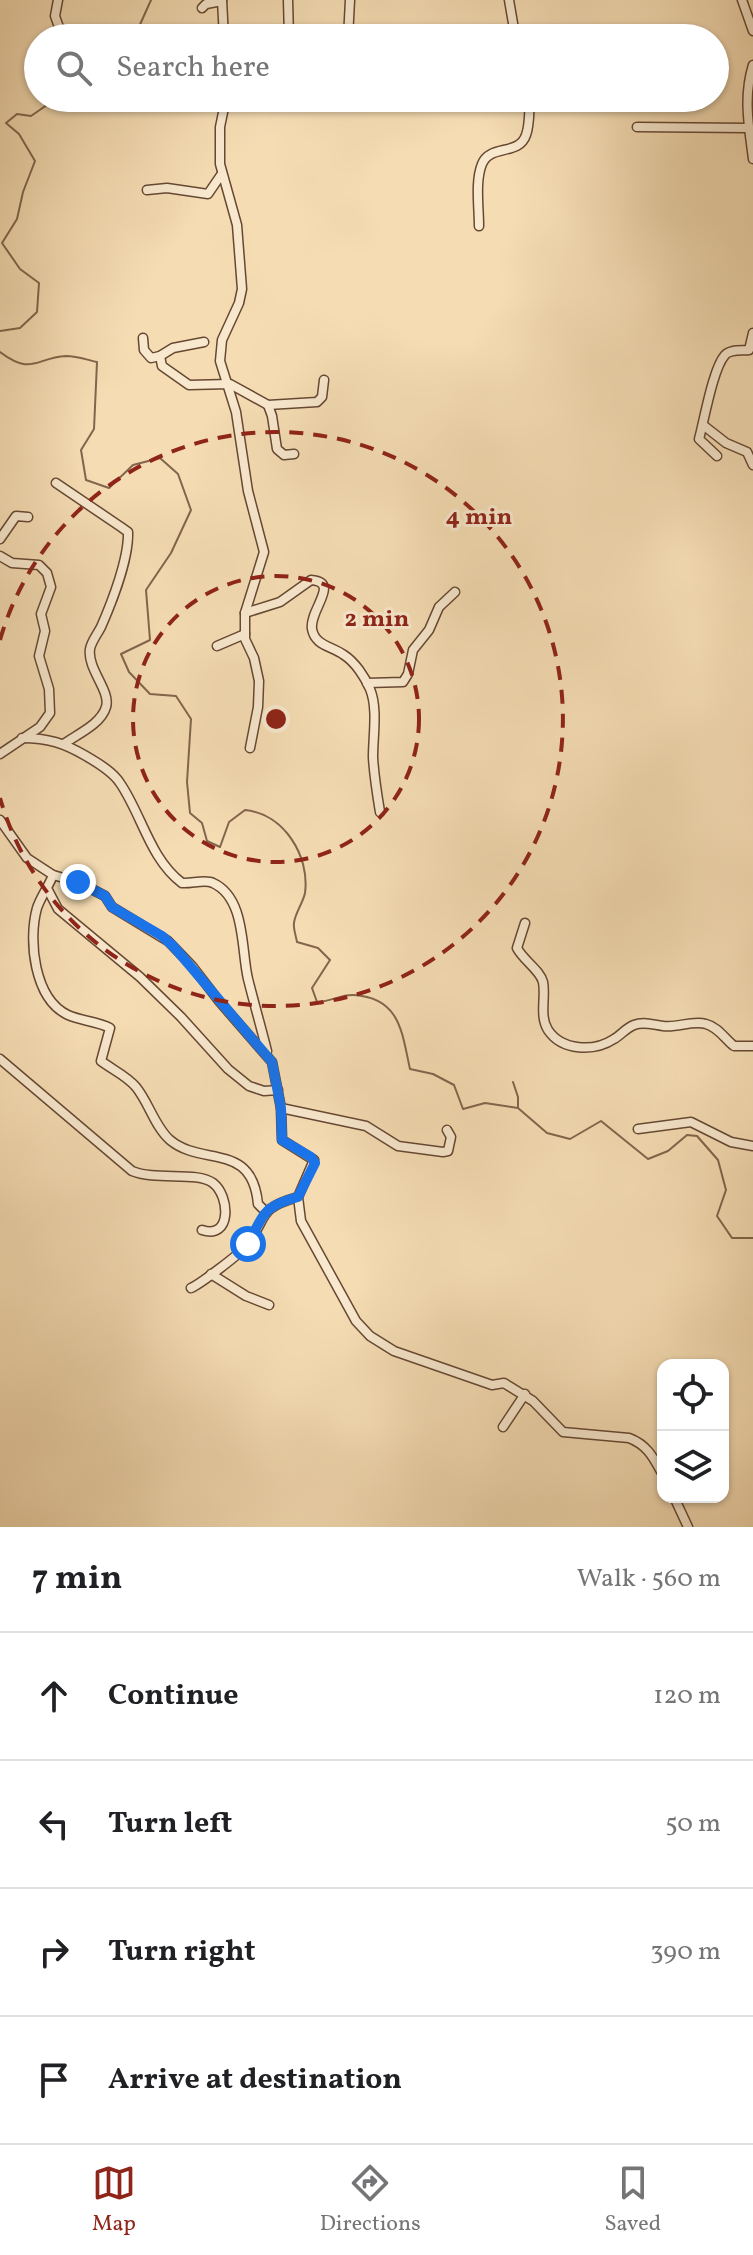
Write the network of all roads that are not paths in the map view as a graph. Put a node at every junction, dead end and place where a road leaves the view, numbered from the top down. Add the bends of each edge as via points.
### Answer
1 (58, 0) edge
2 (288, 0) edge
3 (350, 0) edge
4 (509, 0) edge
5 (742, 0) edge
6 (222, 1) edge
7 (202, 8) dead end
8 (58, 24) edge
9 (223, 24) edge
10 (289, 24) edge
11 (349, 24) edge
12 (513, 24) edge
13 (753, 31) edge
14 (753, 65) edge
15 (223, 112) edge
16 (529, 112) edge
17 (637, 127) dead end
18 (748, 128) junction
19 (753, 159) edge
20 (221, 175) junction
21 (147, 190) dead end
22 (479, 226) dead end
23 (753, 333) edge
24 (143, 338) dead end
25 (204, 342) dead end
26 (160, 356) junction
27 (324, 380) dead end
28 (230, 384) junction
29 (268, 405) junction
30 (703, 425) junction
31 (294, 454) dead end
32 (717, 456) dead end
33 (753, 465) edge
34 (56, 483) dead end
35 (28, 517) dead end
36 (0, 539) edge
37 (0, 556) edge
38 (455, 592) dead end
39 (245, 613) junction
40 (245, 634) junction
41 (217, 646) dead end
42 (367, 683) junction
43 (22, 738) junction
44 (65, 743) junction
45 (250, 748) dead end
46 (0, 754) edge
47 (380, 812) dead end
48 (0, 820) edge
49 (53, 875) junction
50 (48, 890) junction
51 (525, 923) dead end
52 (753, 1046) edge
53 (268, 1056) junction
54 (0, 1059) edge
55 (278, 1090) junction
56 (281, 1108) junction
57 (638, 1129) dead end
58 (447, 1130) dead end
59 (753, 1146) edge
60 (298, 1197) junction
61 (265, 1211) junction
62 (202, 1230) dead end
63 (211, 1274) junction
64 (191, 1288) dead end
65 (269, 1305) dead end
66 (525, 1394) junction
67 (503, 1427) dead end
68 (657, 1464) edge
69 (677, 1503) edge
70 (688, 1527) edge

1 - 8 street
2 - 10 street
3 - 11 street
4 - 12 street
5 - 13 street
6 - 7 street
6 - 9 street
14 - 18 street
15 - 20 street
16 - 22 street via 526,137 515,147 493,151 482,162
17 - 18 street
18 - 19 street
20 - 21 street via 208,194
20 - 28 street via 237,225 242,278 241,297 220,349
23 - 30 street via 749,350 723,357
24 - 26 street via 147,355
25 - 26 street
26 - 28 street via 164,369 189,385
27 - 29 street via 317,402
28 - 29 street
28 - 39 street via 248,491 264,548
29 - 31 street via 277,449
30 - 32 street via 700,442
30 - 33 street via 747,452
34 - 44 street via 128,532 125,557 90,648 106,707 92,725
35 - 36 street via 16,516
37 - 43 street via 12,563 39,565 51,587 41,614 45,631 39,656 50,713
38 - 42 street via 439,607 413,650 403,682
39 - 40 street
39 - 42 street via 280,602 309,580 319,581 326,590 314,614 313,634 345,655
40 - 41 street
40 - 45 street via 259,681
42 - 47 street
43 - 44 street
43 - 46 street
44 - 53 street via 119,781 157,855 176,879 210,881 232,902
48 - 49 street via 25,856
49 - 50 street
49 - 53 street via 90,887 168,941
50 - 55 street via 58,909 140,977 243,1082 264,1091
50 - 61 street via 37,908 34,932 45,992 66,1014 109,1027 101,1061 138,1089 174,1142 224,1157 246,1172
51 - 52 street via 517,948 542,981 544,1024 562,1041 589,1048 609,1042 634,1024 696,1022 710,1025 734,1046
53 - 55 street
54 - 62 street via 129,1169 150,1177 212,1182 224,1201 225,1219 215,1230
55 - 56 street
56 - 58 street via 366,1126 410,1148 448,1151
56 - 60 street via 282,1140 314,1160
57 - 59 street via 691,1122 731,1142
60 - 61 street
60 - 66 street via 303,1227 356,1321 370,1336 405,1356 492,1385 504,1383
61 - 63 street via 245,1248
63 - 64 street
63 - 65 street
66 - 67 street
66 - 68 street via 563,1432 638,1441
69 - 70 street

